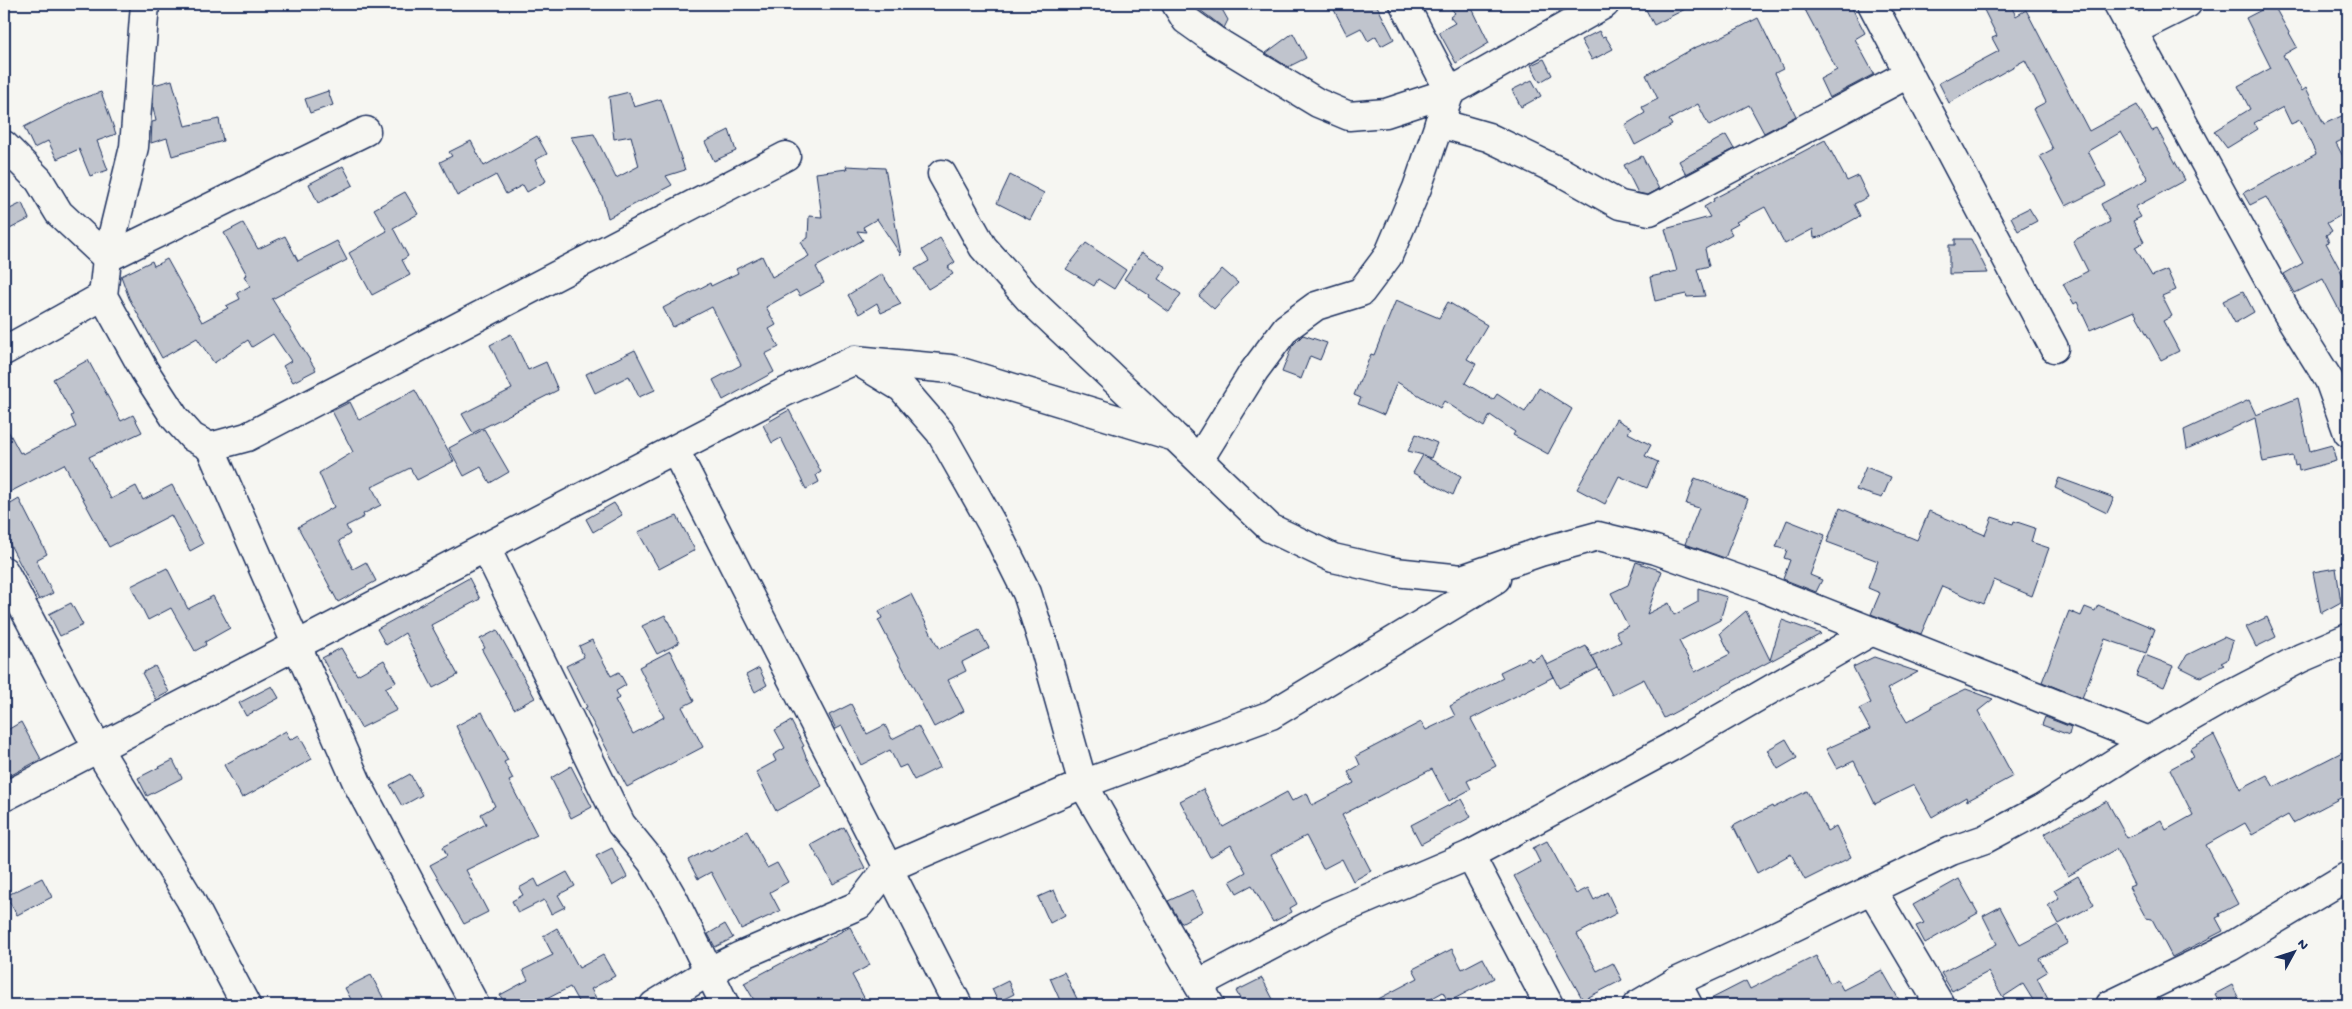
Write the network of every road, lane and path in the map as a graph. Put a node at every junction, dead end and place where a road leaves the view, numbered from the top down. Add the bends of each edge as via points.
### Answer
1 (145, 4) edge
2 (1176, 4) edge
3 (1404, 4) edge
4 (1605, 4) edge
5 (1872, 4) edge
6 (2118, 4) edge
7 (2187, 4) edge
8 (2133, 31) junction
9 (1908, 74) junction
10 (1450, 92) junction
11 (1439, 123) junction
12 (366, 132) dead end
13 (4, 145) edge
14 (786, 156) dead end
15 (942, 174) dead end
16 (107, 258) junction
17 (103, 296) junction
18 (2054, 348) dead end
19 (4, 351) edge
20 (855, 360) junction
21 (2339, 375) edge
22 (2348, 433) edge
23 (1175, 437) junction
24 (210, 447) junction
25 (675, 450) junction
26 (1200, 458) junction
27 (486, 548) junction
28 (1540, 552) junction
29 (4, 571) edge
30 (1872, 631) junction
31 (2348, 638) edge
32 (296, 645) junction
33 (2149, 741) junction
34 (98, 749) junction
35 (1083, 784) junction
36 (4, 797) edge
37 (1470, 855) junction
38 (888, 868) junction
39 (2348, 876) edge
40 (1872, 890) junction
41 (708, 972) junction
42 (1204, 994) edge
43 (1682, 994) edge
44 (246, 1005) edge
45 (475, 1005) edge
46 (654, 1005) edge
47 (725, 1005) edge
48 (958, 1005) edge
49 (1549, 1005) edge
50 (1637, 1005) edge
51 (1940, 1005) edge
52 (2110, 1005) edge

1 - 16 street via 134,147
2 - 10 street via 1186,20 1214,40 1318,103 1349,116 1386,113
3 - 10 street
4 - 10 street
5 - 9 street
6 - 8 street
7 - 8 street
8 - 21 street via 2286,311
9 - 11 street via 1650,211 1620,205 1488,137
9 - 18 street
10 - 11 street
11 - 26 street via 1417,188 1388,256 1361,292 1316,306 1286,328 1254,371
12 - 16 street
13 - 16 street via 39,180 59,213
14 - 24 street via 247,436
15 - 23 street via 984,247 1029,299
16 - 17 street
17 - 19 street
17 - 24 street via 175,418 192,438
20 - 23 street via 951,369
20 - 25 street via 783,393
20 - 35 street via 902,388 940,432 997,533 1027,592
21 - 22 street
23 - 26 street
24 - 32 street
25 - 27 street
25 - 38 street
26 - 28 street via 1270,528 1333,558 1395,572 1462,579
27 - 32 street
27 - 41 street via 621,824 652,862
28 - 30 street via 1598,536 1656,550
28 - 35 street via 1271,715
29 - 34 street
30 - 33 street
30 - 37 street via 1671,747
31 - 33 street via 2276,671
32 - 34 street
32 - 45 street via 358,785
33 - 40 street via 2040,809
34 - 36 street
34 - 44 street via 190,899
35 - 38 street
35 - 42 street
37 - 42 street via 1329,915
37 - 49 street
38 - 41 street via 859,905
38 - 48 street
39 - 52 street via 2230,947
40 - 43 street
40 - 51 street
41 - 46 street
41 - 47 street
43 - 50 street

